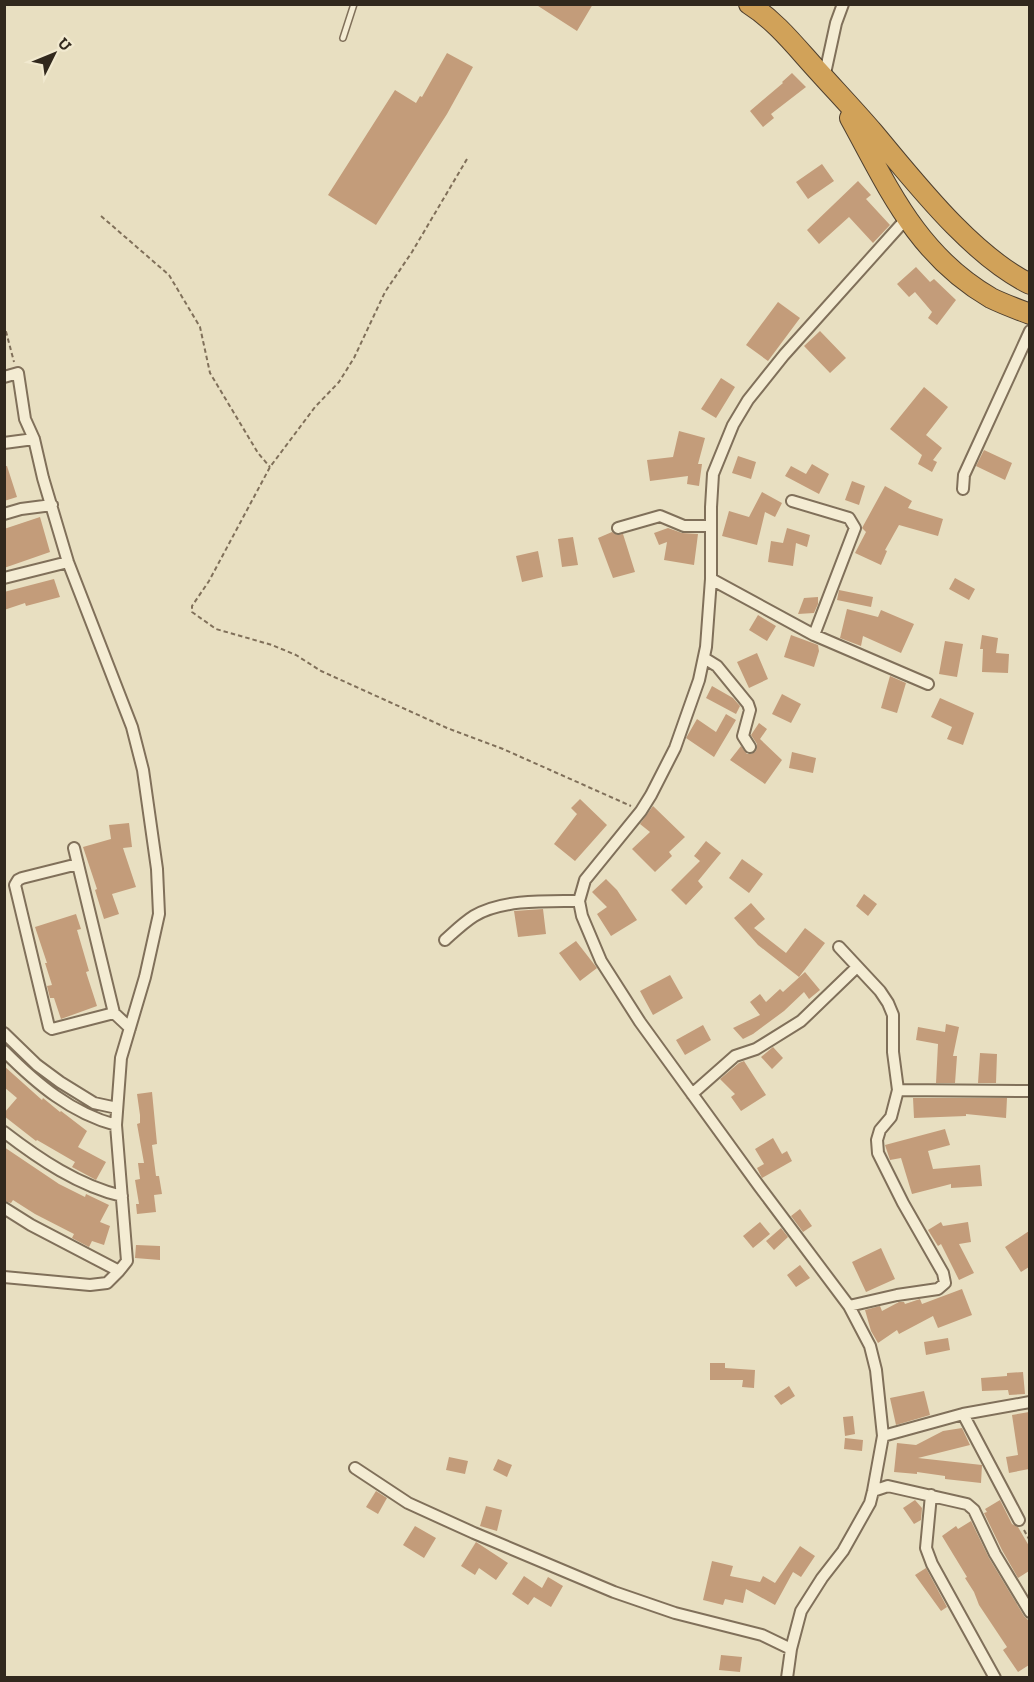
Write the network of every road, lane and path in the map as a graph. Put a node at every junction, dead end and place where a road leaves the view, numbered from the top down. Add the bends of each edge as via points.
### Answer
1 (354, 4) edge
2 (748, 4) edge
3 (843, 4) edge
4 (343, 38) dead end
5 (829, 83) junction
6 (467, 159) dead end
7 (101, 216) dead end
8 (906, 219) junction
9 (1029, 284) edge
10 (1029, 314) edge
11 (4, 324) edge
12 (1029, 331) edge
13 (18, 374) junction
14 (4, 377) edge
15 (34, 439) junction
16 (4, 444) edge
17 (270, 467) junction
18 (963, 489) dead end
19 (792, 501) dead end
20 (52, 505) junction
21 (4, 514) edge
22 (711, 526) junction
23 (618, 528) dead end
24 (68, 562) junction
25 (4, 578) edge
26 (711, 579) junction
27 (814, 635) junction
28 (704, 658) junction
29 (928, 684) dead end
30 (750, 747) dead end
31 (641, 811) junction
32 (74, 848) dead end
33 (78, 864) junction
34 (579, 901) junction
35 (445, 939) dead end
36 (839, 947) dead end
37 (857, 967) junction
38 (114, 1013) junction
39 (130, 1028) junction
40 (5, 1033) edge
41 (4, 1051) edge
42 (898, 1090) junction
43 (1029, 1091) edge
44 (692, 1094) junction
45 (117, 1108) junction
46 (116, 1125) junction
47 (4, 1132) edge
48 (122, 1196) junction
49 (4, 1208) edge
50 (119, 1271) junction
51 (4, 1277) edge
52 (849, 1306) junction
53 (1029, 1402) edge
54 (963, 1414) junction
55 (883, 1436) junction
56 (355, 1468) dead end
57 (873, 1491) junction
58 (931, 1495) junction
59 (1019, 1520) dead end
60 (1029, 1612) edge
61 (791, 1649) junction
62 (787, 1677) edge
63 (995, 1677) edge

1 - 4 lane
2 - 5 highway via 786,36
3 - 5 street via 836,23
5 - 8 highway
5 - 9 highway via 980,249
6 - 17 path via 385,292 344,374
7 - 17 path via 169,275 200,327 210,373
8 - 10 highway via 965,282
8 - 22 street via 784,356 743,409 713,474
11 - 13 path
12 - 18 street via 964,475
13 - 14 street
13 - 15 street via 25,419
15 - 16 street
15 - 20 street
17 - 31 path via 192,612 216,629 280,648 321,671 447,728
19 - 27 street via 849,518 855,528
20 - 21 street
20 - 24 street
22 - 23 street via 684,526 660,516
22 - 26 street
24 - 25 street
24 - 39 street via 132,727 143,770 157,869 159,914
26 - 27 street
26 - 28 street
27 - 29 street
28 - 30 street via 717,666 748,704 750,710 742,736
28 - 31 street via 675,748
31 - 34 street via 585,880
32 - 33 street
33 - 38 street
33 - 38 street via 22,878 15,885 46,1016 52,1029
34 - 35 street via 507,904 475,915
34 - 44 street via 601,961
36 - 37 street
37 - 42 street via 880,991 893,1015
37 - 44 street via 801,1021 756,1049 735,1056
38 - 39 street
39 - 45 street via 121,1058
40 - 45 street via 60,1082 94,1103
41 - 46 street via 56,1097 94,1119
42 - 43 street
42 - 52 street via 891,1117 880,1130 878,1153 945,1283 938,1288
44 - 52 street
45 - 46 street
46 - 48 street
47 - 48 street via 57,1168 101,1191
48 - 50 street via 127,1261
49 - 50 street
50 - 51 street via 107,1283 90,1285
52 - 55 street via 870,1346
53 - 54 street
54 - 55 street
54 - 59 street
55 - 57 street
56 - 61 street via 408,1503 614,1592 675,1613 762,1635
57 - 58 street via 888,1486
57 - 61 street via 843,1551 801,1611
58 - 60 street via 960,1501 974,1510
58 - 63 street via 926,1548
61 - 62 street

